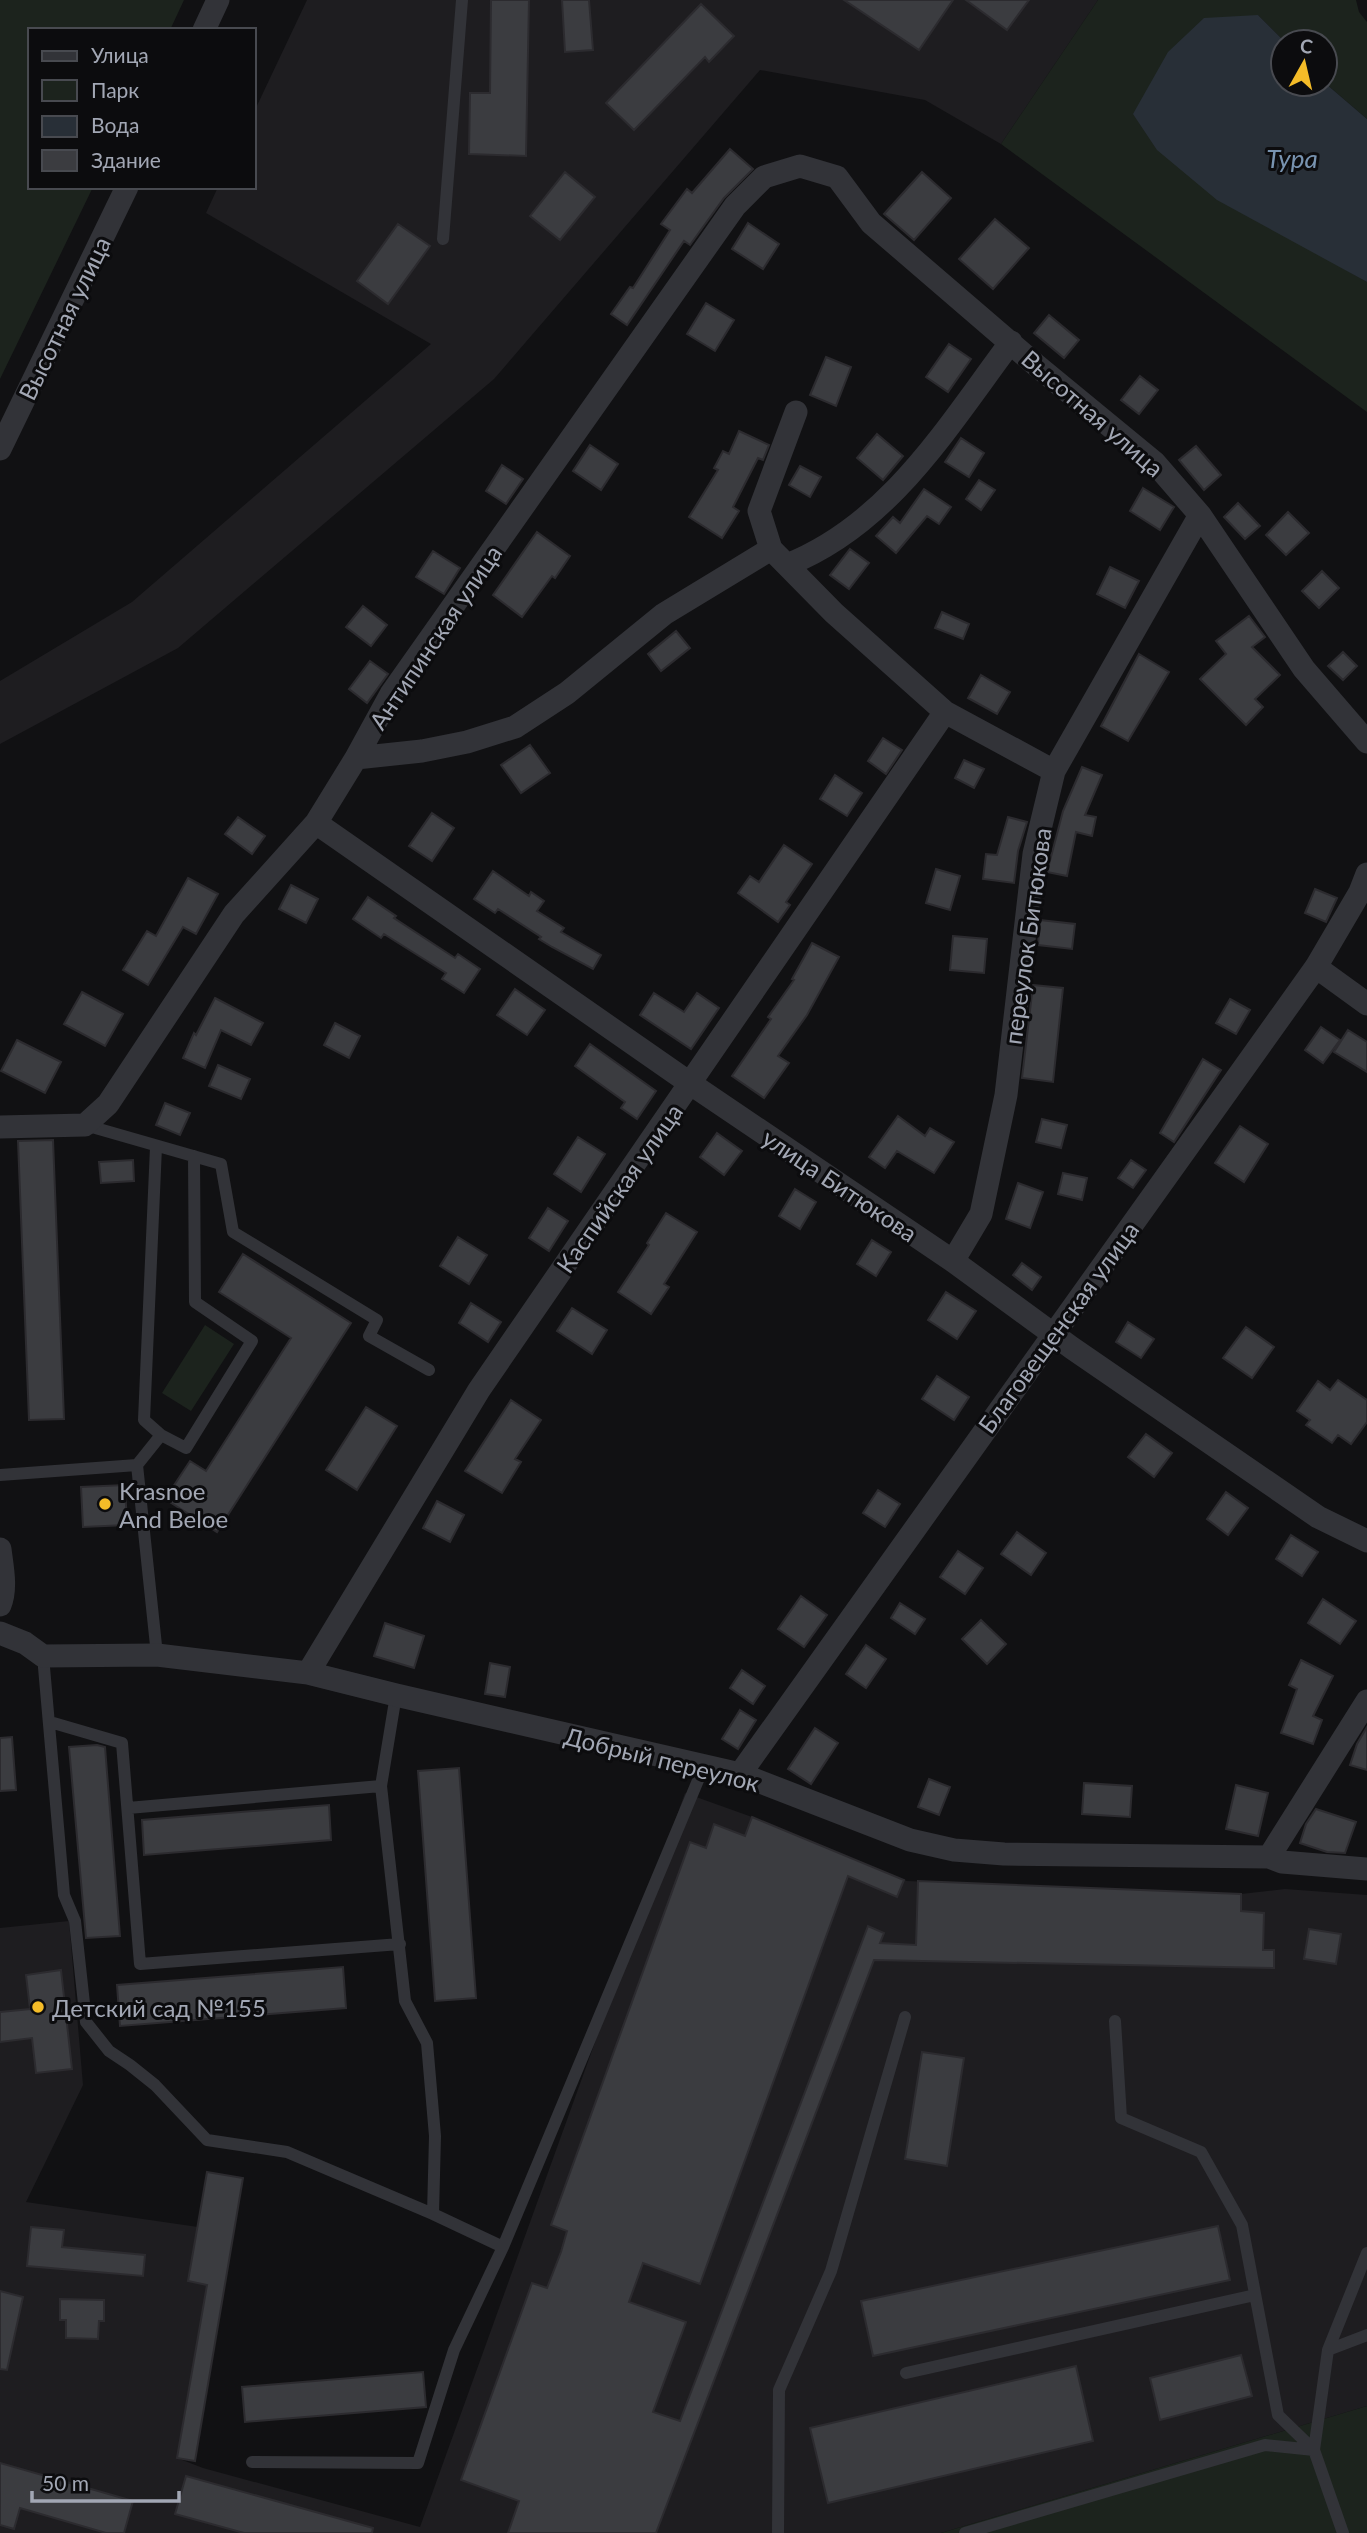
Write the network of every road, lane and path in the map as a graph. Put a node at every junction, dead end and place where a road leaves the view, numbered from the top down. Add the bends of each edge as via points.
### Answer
1 (218, 0) edge
2 (462, 0) edge
3 (205, 28) edge
4 (800, 166) joint
5 (126, 189) edge
6 (443, 239) dead end
7 (1011, 342) junction
8 (796, 411) dead end
9 (0, 449) edge
10 (1200, 515) junction
11 (779, 557) junction
12 (945, 712) junction
13 (1367, 742) edge
14 (356, 758) junction
15 (1054, 771) junction
16 (316, 824) junction
17 (1367, 874) edge
18 (1316, 967) junction
19 (1367, 1004) edge
20 (691, 1084) junction
21 (85, 1125) junction
22 (0, 1127) edge
23 (156, 1147) junction
24 (194, 1156) junction
25 (953, 1261) junction
26 (1053, 1334) junction
27 (429, 1370) dead end
28 (162, 1435) junction
29 (138, 1465) junction
30 (0, 1475) edge
31 (1367, 1541) edge
32 (0, 1549) edge
33 (0, 1605) edge
34 (0, 1633) edge
35 (157, 1655) junction
36 (43, 1656) junction
37 (307, 1672) junction
38 (396, 1695) junction
39 (1367, 1701) edge
40 (50, 1722) junction
41 (704, 1766) junction
42 (740, 1774) junction
43 (381, 1786) junction
44 (128, 1808) junction
45 (1269, 1857) junction
46 (1367, 1869) edge
47 (400, 1944) junction
48 (905, 2017) dead end
49 (1115, 2021) dead end
50 (433, 2214) junction
51 (503, 2247) junction
52 (1367, 2253) edge
53 (1255, 2295) junction
54 (1367, 2335) edge
55 (1328, 2350) junction
56 (906, 2373) dead end
57 (1314, 2450) junction
58 (252, 2462) dead end
59 (778, 2533) edge
60 (965, 2533) edge
61 (1343, 2533) edge

1 - 3 street
2 - 6 lane
4 - 7 street, Высотная улица via 838,177 871,223
4 - 14 street, Антипинская улица via 764,177 735,206 391,694
5 - 9 street, Высотная улица
7 - 10 street, Высотная улица via 1156,463
7 - 11 street via 920,465 886,501 807,557
8 - 11 street via 759,511
10 - 13 street, Высотная улица via 1304,669
10 - 15 street, переулок Битюкова
11 - 12 street via 834,614
11 - 14 street via 664,614 567,693 515,727 422,751
12 - 15 street
12 - 20 street, Каспийская улица
14 - 16 street, Антипинская улица
15 - 25 street, переулок Битюкова via 1034,854 1006,1095 981,1214
16 - 20 street, улица Битюкова
16 - 21 street, Антипинская улица via 234,914 108,1104
17 - 18 street, Благовещенская улица
18 - 19 street
18 - 26 street, Благовещенская улица
20 - 25 street, улица Битюкова
20 - 37 street, Каспийская улица via 479,1390
21 - 22 street
21 - 23 lane
23 - 24 lane
23 - 28 lane via 144,1420
24 - 27 lane via 221,1164 233,1232 377,1320 369,1336
24 - 28 lane via 195,1302 252,1341 186,1448
25 - 26 street, улица Битюкова
26 - 31 street, улица Битюкова via 1318,1517
26 - 42 street, Благовещенская улица
28 - 29 lane
29 - 30 lane
29 - 35 lane
32 - 33 street
34 - 36 street
35 - 36 street, Добрый переулок
35 - 37 street, Добрый переулок
36 - 40 lane
37 - 38 street, Добрый переулок
38 - 41 street, Добрый переулок
38 - 43 lane
39 - 45 street
40 - 44 lane via 122,1743
40 - 50 lane via 64,1895 75,1921 86,2022 109,2051 155,2085 207,2140 287,2152
41 - 42 street, Добрый переулок
41 - 51 lane
42 - 45 street, Добрый переулок via 910,1840 954,1850
43 - 44 lane
43 - 47 lane
44 - 47 lane via 140,1964
45 - 46 street, Добрый переулок
47 - 50 lane via 405,2001 427,2043 435,2136
48 - 59 lane via 831,2271 779,2390
49 - 53 lane via 1121,2118 1201,2152 1242,2225
50 - 51 lane
51 - 58 lane via 454,2350 418,2463
52 - 55 lane
53 - 56 lane
53 - 57 lane via 1278,2415
54 - 55 lane
55 - 57 lane
57 - 60 lane via 1265,2445
57 - 61 lane

